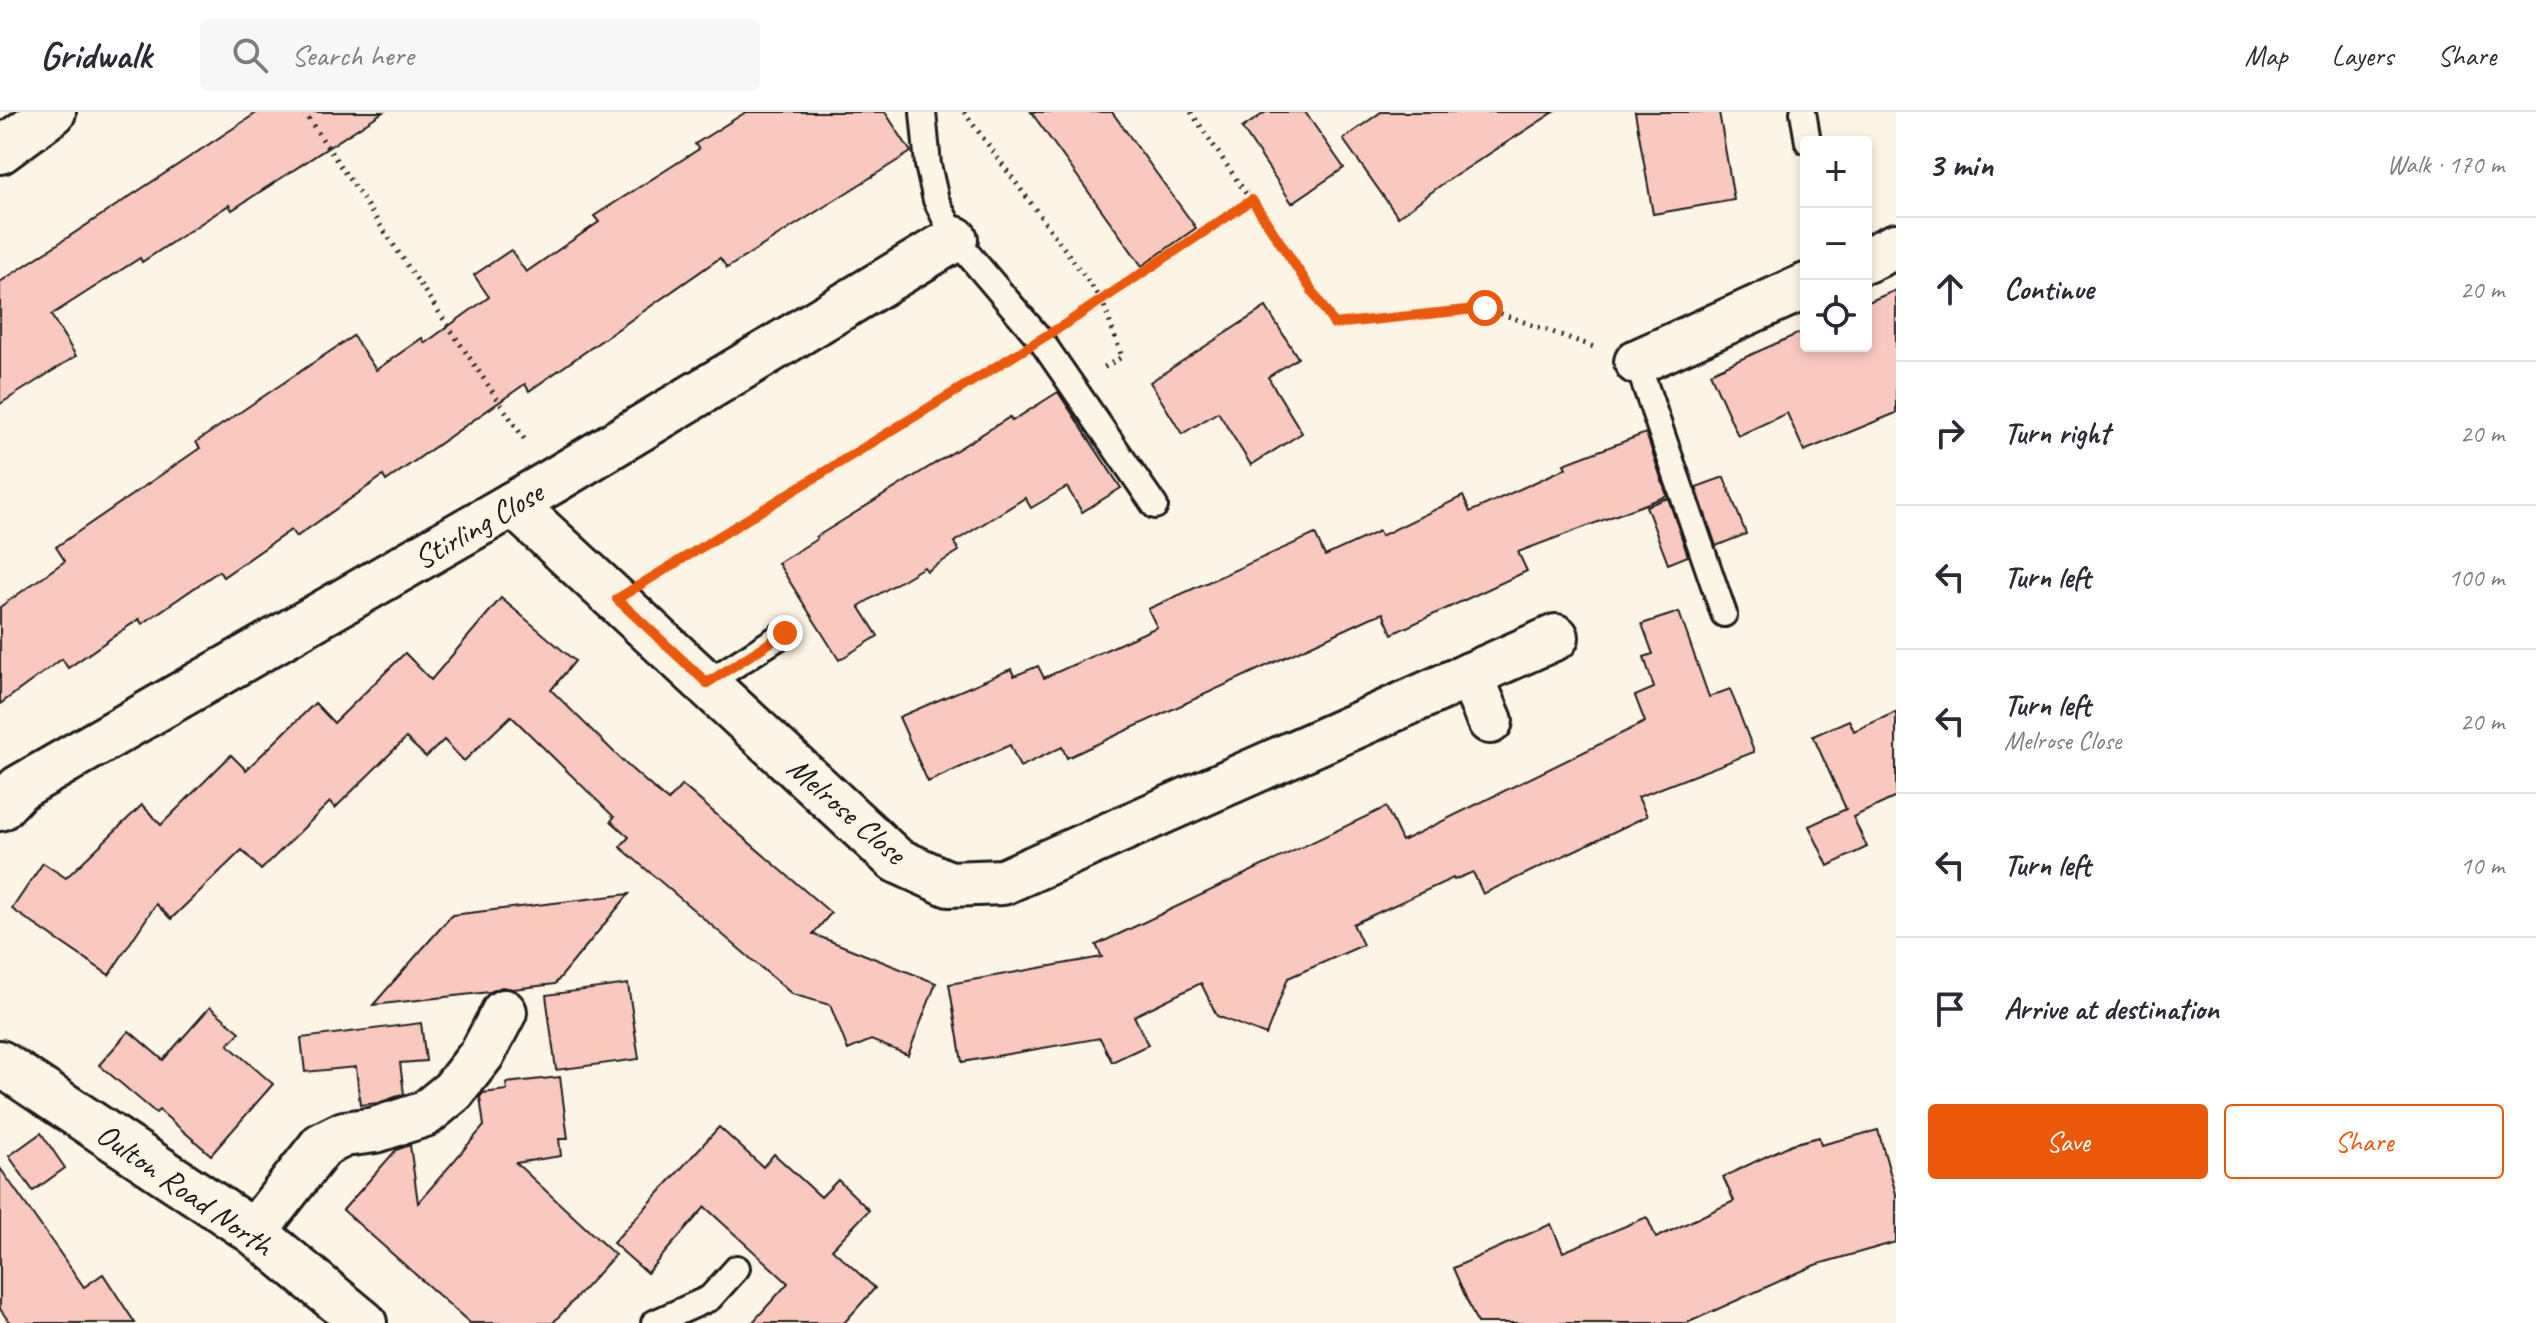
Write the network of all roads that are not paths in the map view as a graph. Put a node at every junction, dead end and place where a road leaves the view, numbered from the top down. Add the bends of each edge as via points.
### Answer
1 (53, 112) edge
2 (923, 112) edge
3 (1803, 112) edge
4 (1807, 136) edge
5 (0, 151) edge
6 (955, 239) junction
7 (1896, 246) edge
8 (1872, 257) edge
9 (1800, 289) edge
10 (1637, 362) joint
11 (513, 504) junction
12 (1155, 506) dead end
13 (1724, 614) dead end
14 (785, 633) dead end
15 (1556, 637) dead end
16 (1470, 675) junction
17 (707, 683) junction
18 (1490, 721) dead end
19 (0, 808) edge
20 (504, 1012) dead end
21 (0, 1063) edge
22 (254, 1232) junction
23 (737, 1268) dead end
24 (364, 1323) edge
25 (654, 1323) edge

1 - 5 street
2 - 6 lane via 936,200
3 - 4 lane
6 - 11 street, Stirling Close
6 - 12 lane via 1040,339
7 - 8 street
9 - 10 street
10 - 13 lane
11 - 17 street, Melrose Close
11 - 19 street, Stirling Close via 19,788
14 - 17 lane
15 - 16 street, Melrose Close
16 - 17 street, Melrose Close via 1003,882 949,884 896,860
16 - 18 street
20 - 22 street via 482,1054 453,1091 425,1114 344,1134 322,1145
21 - 22 street, Oulton Road North
22 - 24 street, Oulton Road North
23 - 25 lane via 710,1298

